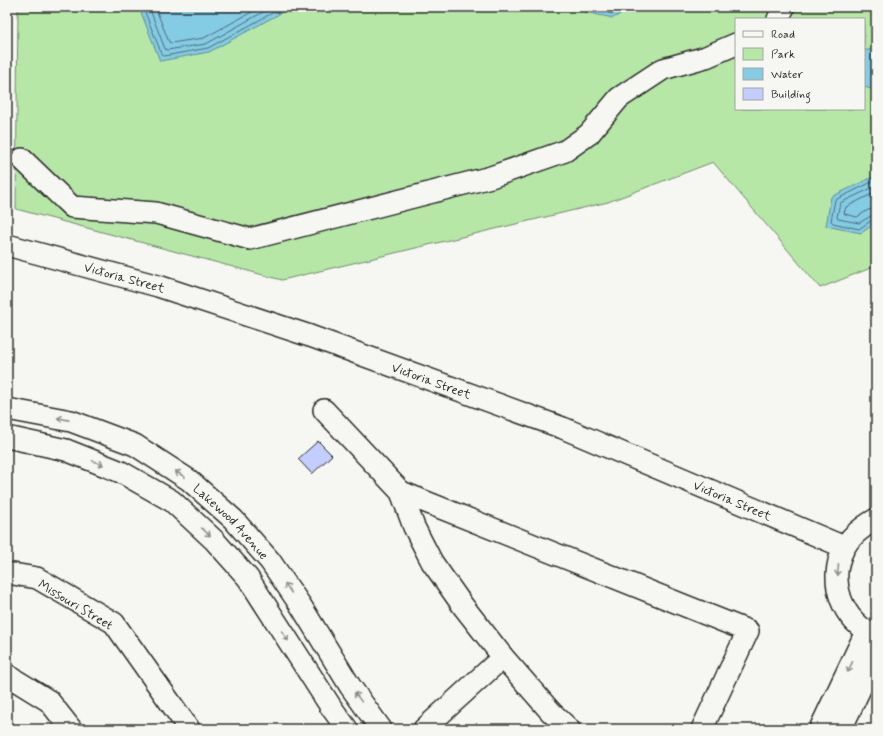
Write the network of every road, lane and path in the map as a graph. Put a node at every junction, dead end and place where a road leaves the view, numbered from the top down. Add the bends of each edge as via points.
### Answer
1 (784, 7) edge
2 (778, 18) edge
3 (735, 44) edge
4 (22, 159) dead end
5 (7, 246) edge
6 (7, 408) edge
7 (324, 410) dead end
8 (7, 437) edge
9 (401, 492) junction
10 (876, 519) edge
11 (844, 547) junction
12 (7, 573) edge
13 (871, 634) edge
14 (876, 655) edge
15 (503, 657) junction
16 (7, 675) edge
17 (71, 729) edge
18 (189, 729) edge
19 (347, 729) edge
20 (381, 729) edge
21 (424, 729) edge
22 (569, 729) edge
23 (702, 729) edge
24 (820, 729) edge
25 (841, 729) edge

1 - 2 street
3 - 4 street via 706,57 663,69 619,98 589,134 565,151 492,177 250,239 156,213 72,207
5 - 11 street, Victoria Street via 158,286 317,338 563,428
20 -> 6 street, Lakewood Avenue via 350,686 270,560 233,519 189,480 135,445 71,421
7 - 9 street
8 -> 19 street, Lakewood Avenue via 66,450 121,472 172,501 214,540 248,578
9 - 15 street via 414,527 432,562
9 - 23 street via 748,631
10 - 11 street via 858,531
11 -> 13 street via 838,565 837,584 842,603 852,619
12 - 18 street, Missouri Street via 37,578 114,623
13 -> 24 street
14 - 25 street
15 - 21 street
15 - 22 street
16 - 17 street via 50,701

